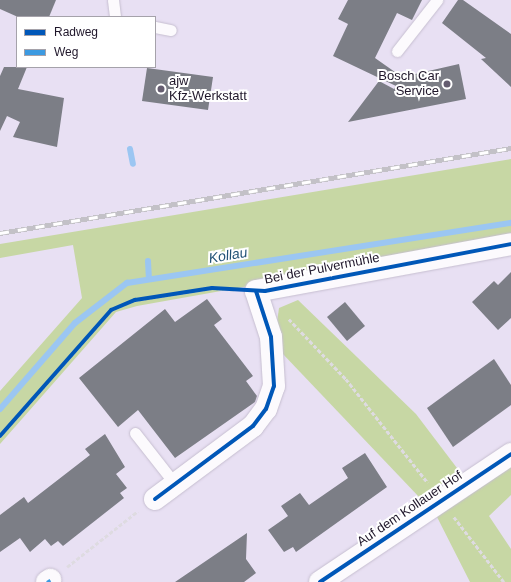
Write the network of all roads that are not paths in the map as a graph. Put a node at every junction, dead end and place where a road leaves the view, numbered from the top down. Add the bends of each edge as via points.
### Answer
1 (112, 0) edge
2 (437, 0) edge
3 (115, 16) edge
4 (156, 27) edge
5 (171, 30) dead end
6 (397, 51) dead end
7 (511, 244) edge
8 (135, 433) dead end
9 (511, 454) edge
10 (175, 484) junction
11 (155, 498) road end
12 (320, 582) edge

1 - 3 lane
2 - 6 lane
4 - 5 lane
7 - 10 street, Bei der Pulvermühle via 260,291 271,337 274,386 266,409 253,426
8 - 10 lane
9 - 12 street, Auf dem Kollauer Hof
10 - 11 street, Bei der Pulvermühle

